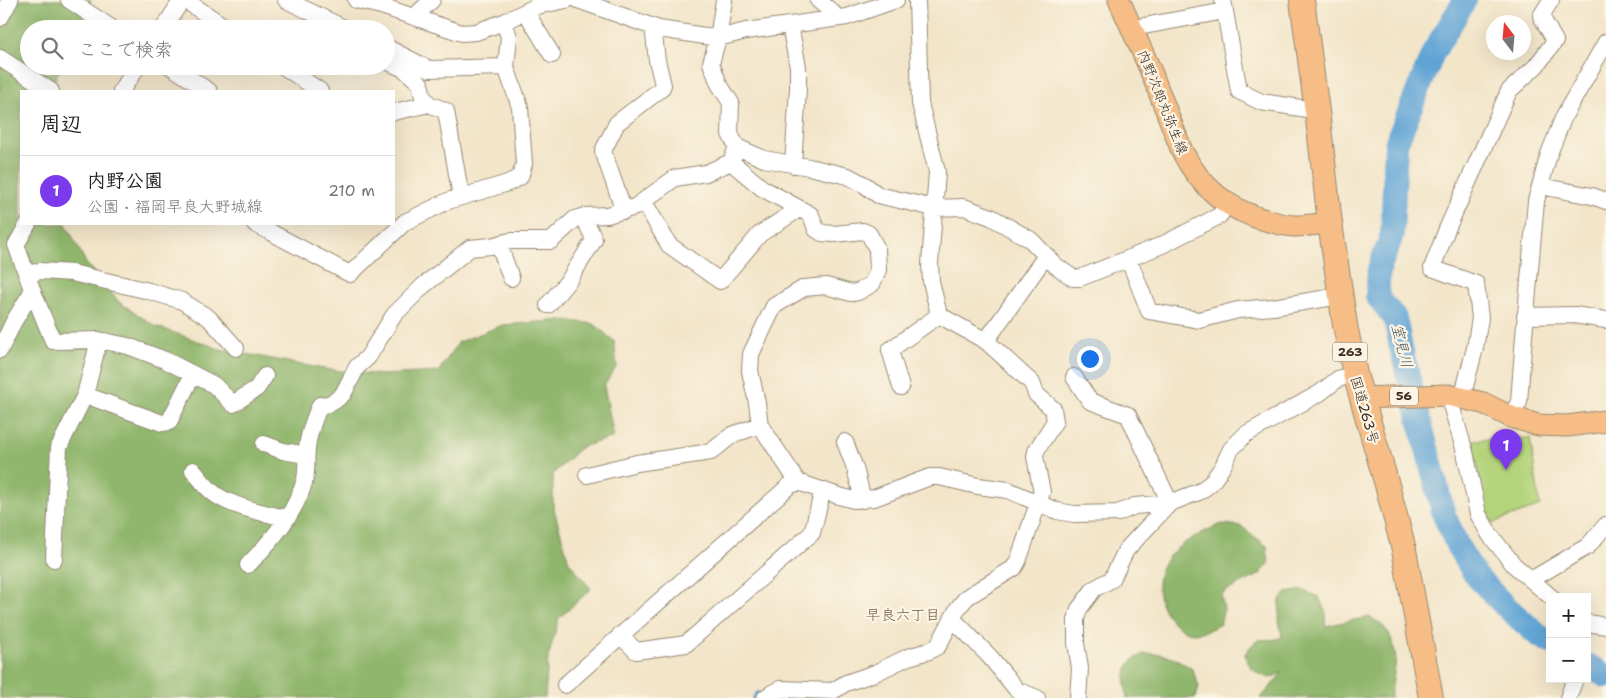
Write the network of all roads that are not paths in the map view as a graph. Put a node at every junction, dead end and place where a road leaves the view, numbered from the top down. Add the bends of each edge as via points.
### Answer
1 (10, 0) edge
2 (69, 0) edge
3 (184, 0) edge
4 (286, 0) edge
5 (356, 0) edge
6 (432, 0) edge
7 (566, 0) edge
8 (578, 0) edge
9 (724, 0) edge
10 (818, 0) edge
11 (896, 0) edge
12 (917, 0) edge
13 (1119, 0) edge
14 (1302, 0) edge
15 (1551, 0) edge
16 (533, 6) edge
17 (1224, 6) edge
18 (414, 17) junction
19 (0, 18) edge
20 (834, 19) junction
21 (99, 20) edge
22 (170, 20) edge
23 (214, 20) edge
24 (326, 20) edge
25 (504, 22) junction
26 (790, 25) junction
27 (653, 27) junction
28 (1133, 28) junction
29 (718, 38) junction
30 (1605, 46) edge
31 (395, 52) edge
32 (552, 55) dead end
33 (0, 58) edge
34 (395, 66) edge
35 (506, 67) junction
36 (20, 71) edge
37 (26, 75) edge
38 (132, 75) edge
39 (184, 75) edge
40 (296, 75) edge
41 (49, 90) edge
42 (122, 90) edge
43 (207, 90) edge
44 (319, 90) edge
45 (429, 104) junction
46 (1317, 108) junction
47 (395, 112) edge
48 (734, 154) junction
49 (793, 165) junction
50 (1540, 186) junction
51 (461, 197) junction
52 (1606, 201) edge
53 (644, 202) junction
54 (1228, 204) junction
55 (934, 208) junction
56 (799, 209) junction
57 (624, 211) junction
58 (585, 216) junction
59 (399, 218) edge
60 (1330, 223) junction
61 (27, 225) edge
62 (256, 225) edge
63 (393, 225) edge
64 (499, 245) junction
65 (1048, 257) junction
66 (1129, 260) junction
67 (28, 274) junction
68 (511, 278) dead end
69 (33, 292) junction
70 (1340, 296) junction
71 (548, 305) dead end
72 (939, 315) junction
73 (1525, 316) junction
74 (1606, 320) edge
75 (99, 340) junction
76 (986, 341) junction
77 (236, 348) dead end
78 (0, 350) edge
79 (193, 374) junction
80 (1355, 374) junction
81 (265, 376) dead end
82 (1074, 377) dead end
83 (901, 387) dead end
84 (85, 395) junction
85 (1455, 396) junction
86 (1361, 398) junction
87 (1511, 417) junction
88 (1606, 421) edge
89 (760, 425) junction
90 (845, 442) dead end
91 (264, 444) dead end
92 (306, 455) junction
93 (193, 470) dead end
94 (587, 475) dead end
95 (798, 482) junction
96 (822, 490) junction
97 (863, 500) junction
98 (1170, 503) junction
99 (1038, 504) junction
100 (286, 518) junction
101 (1606, 526) edge
102 (54, 559) dead end
103 (248, 565) dead end
104 (1532, 580) junction
105 (1547, 593) edge
106 (953, 619) junction
107 (1606, 626) edge
108 (1591, 627) edge
109 (620, 635) junction
110 (1574, 683) edge
111 (565, 684) dead end
112 (765, 698) edge
113 (1037, 698) edge
114 (1078, 698) edge
115 (1431, 698) edge
116 (1568, 698) edge

1 - 19 street
2 - 21 street
3 - 22 street
3 - 23 street
4 - 24 street
5 - 18 street
6 - 18 street
7 - 16 street
8 - 27 street
9 - 29 street
10 - 20 street via 833,13
11 - 20 street
12 - 55 street via 920,103 937,172
13 - 28 main road, 内野次郎丸弥生線
14 - 46 highway, 国道263号 / 263
15 - 85 street via 1541,16 1555,41 1536,66 1509,91 1432,268 1476,284 1480,318 1475,348
16 - 25 street
16 - 32 street
17 - 28 street
17 - 46 street via 1239,91 1261,102
18 - 25 street via 462,33 476,32
20 - 26 street
25 - 35 street via 509,38
26 - 29 street
26 - 49 street via 798,68
27 - 29 street
27 - 57 street via 661,89 617,124 603,150
28 - 54 main road, 内野次郎丸弥生線 via 1188,164 1204,186
29 - 48 street via 711,63 731,104 730,134
30 - 50 street via 1564,116
31 - 35 street via 429,69
33 - 36 street
34 - 45 street via 420,83 422,97
35 - 51 street via 520,107 524,164 520,177
37 - 41 street
38 - 42 street
39 - 43 street
40 - 44 street
45 - 47 street
45 - 51 street via 446,110
46 - 60 highway, 国道263号 / 263
48 - 49 street
48 - 53 street via 706,173 675,178
48 - 56 street via 762,188
49 - 55 street via 848,176 878,195
50 - 52 street
50 - 73 street
51 - 59 street
53 - 56 street via 669,245 720,281 760,234
53 - 57 street
54 - 60 main road, 内野次郎丸弥生線 via 1244,213 1293,226
54 - 66 street via 1219,216
55 - 65 street via 964,207 991,217 1031,240
55 - 72 street via 930,264
56 - 89 street via 811,215 816,229 822,233 869,234 877,249 878,270 872,284 858,292 826,286 804,288 774,306 751,354 750,371
57 - 58 street
58 - 64 street via 575,219 551,241 510,241
58 - 71 street via 594,240 569,280
60 - 70 highway, 国道263号 / 263
61 - 67 street via 16,245
62 - 63 street via 350,274
64 - 68 street
64 - 92 street via 470,248 423,286 394,315 343,394 329,404 320,405
65 - 66 street via 1073,278
65 - 76 street
66 - 70 street via 1149,311 1199,320 1238,310
67 - 69 street
67 - 77 street via 40,271 72,273 182,301 209,318
69 - 75 street via 53,342
69 - 78 street
70 - 80 highway, 国道263号 / 263
72 - 76 street
72 - 83 street via 890,350
73 - 74 street via 1574,315
73 - 87 street via 1519,402
75 - 79 street via 128,346
75 - 84 street
76 - 99 street via 1032,383 1036,394 1053,409 1055,421 1035,457 1042,492
79 - 81 street via 214,384 233,404 257,388
79 - 84 street via 169,422 162,424
80 - 86 highway, 国道263号 / 263
80 - 98 street via 1338,379 1320,393 1246,434 1231,449 1212,482 1201,491
82 - 98 street via 1090,401 1128,415
84 - 102 street via 59,447
85 - 86 main road, 56
85 - 87 main road, 56
85 - 104 street via 1478,514 1514,565
86 - 115 highway, 国道263号 / 263 via 1404,550
87 - 88 main road, 56 via 1538,425 1557,426
89 - 94 street via 732,435 711,452 636,463
89 - 95 street
90 - 97 street
91 - 92 street
92 - 100 street via 305,479
93 - 100 street via 221,499
95 - 96 street
95 - 109 street via 789,486
96 - 97 street
96 - 109 street via 812,533 686,644 636,650
97 - 99 street via 930,477 939,477 1008,490
98 - 99 street via 1135,506 1118,513 1074,514
98 - 114 street via 1126,550 1112,578 1094,589 1079,609 1076,620 1080,668
99 - 106 street via 1014,568 966,597
100 - 103 street
101 - 104 street via 1588,546
104 - 105 street
106 - 112 street via 938,646 929,651 908,656 833,690 780,689
106 - 113 street via 1017,690
107 - 108 street
109 - 111 street
110 - 116 street

